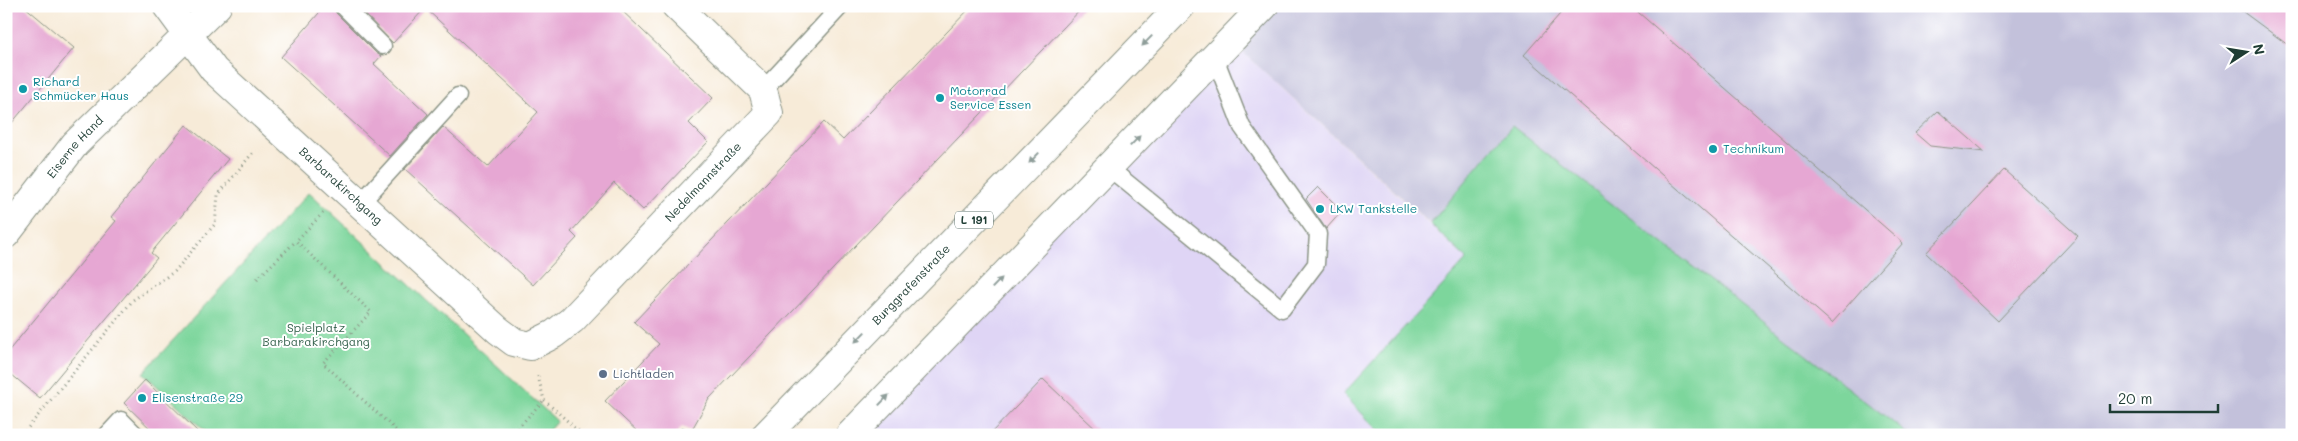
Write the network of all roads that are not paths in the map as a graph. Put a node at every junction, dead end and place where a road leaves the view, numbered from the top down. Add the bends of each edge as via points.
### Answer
1 (167, 6) edge
2 (217, 6) edge
3 (343, 6) edge
4 (676, 6) edge
5 (841, 6) edge
6 (1181, 6) edge
7 (1264, 6) edge
8 (188, 33) junction
9 (383, 46) dead end
10 (1216, 58) junction
11 (763, 90) junction
12 (458, 96) dead end
13 (1109, 168) junction
14 (352, 197) junction
15 (6, 234) edge
16 (530, 346) joint
17 (107, 435) edge
18 (136, 435) edge
19 (766, 435) edge
20 (850, 435) edge

1 - 8 street, Barbarakirchgang
2 - 8 street, Eiserne Hand
3 - 9 lane
4 - 11 street
5 - 11 lane
6 -> 19 street, Burggrafenstraße / L 191
7 - 10 street
8 - 14 street, Barbarakirchgang via 214,70
8 - 15 street, Eiserne Hand via 75,144
13 -> 10 street
10 - 13 lane via 1242,127 1318,234 1316,264 1282,309
11 - 16 street, Nedelmannstraße via 769,113 572,320
12 - 14 lane
20 -> 13 street
14 - 16 street, Barbarakirchgang via 498,330 514,342
17 - 18 lane via 121,420

